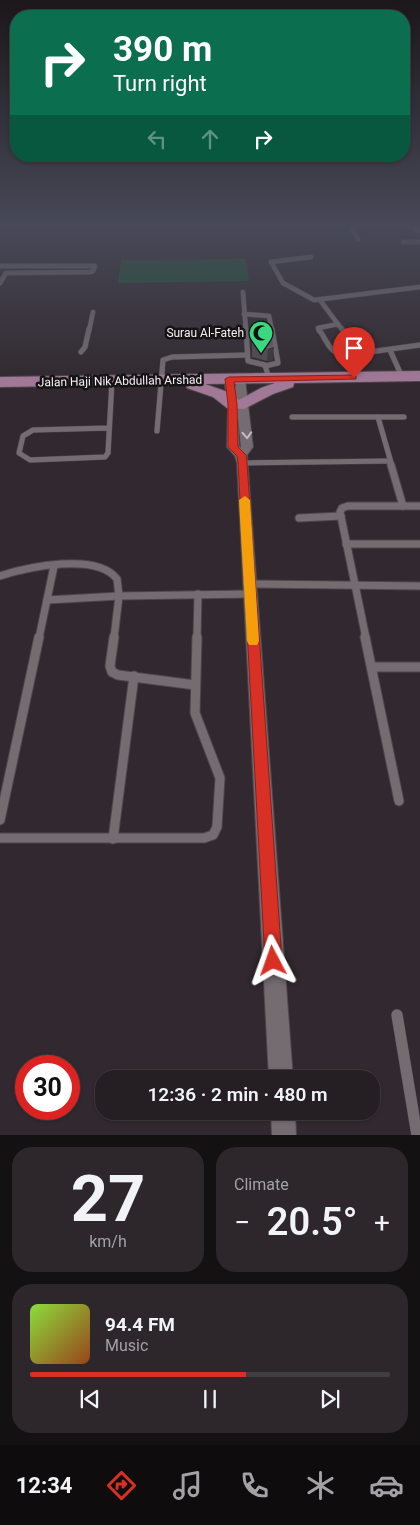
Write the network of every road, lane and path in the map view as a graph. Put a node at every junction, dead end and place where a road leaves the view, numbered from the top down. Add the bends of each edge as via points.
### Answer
1 (279, 277) edge
2 (420, 287) edge
3 (243, 292) dead end
4 (320, 300) junction
5 (93, 312) dead end
6 (244, 314) junction
7 (338, 324) junction
8 (420, 345) edge
9 (390, 350) junction
10 (81, 352) dead end
11 (362, 354) junction
12 (247, 355) junction
13 (267, 372) junction
14 (420, 376) edge
15 (402, 377) junction
16 (337, 378) junction
17 (235, 379) junction
18 (112, 381) junction
19 (161, 381) junction
20 (0, 382) edge
21 (238, 404) junction
22 (292, 417) dead end
23 (378, 417) junction
24 (404, 417) dead end
25 (109, 428) junction
26 (157, 431) dead end
27 (242, 459) junction
28 (390, 461) junction
29 (403, 506) junction
30 (420, 506) edge
31 (341, 516) junction
32 (299, 518) dead end
33 (346, 544) junction
34 (420, 544) edge
35 (54, 566) junction
36 (0, 576) edge
37 (420, 586) edge
38 (355, 587) junction
39 (250, 589) junction
40 (198, 594) junction
41 (119, 596) junction
42 (47, 600) junction
43 (372, 667) junction
44 (420, 667) edge
45 (134, 676) junction
46 (195, 685) junction
47 (399, 801) dead end
48 (0, 820) edge
49 (0, 838) edge
50 (113, 839) junction
51 (397, 1016) dead end
52 (280, 1070) edge
53 (283, 1120) edge
54 (284, 1135) edge
55 (417, 1135) edge

1 - 4 lane via 283,283
2 - 4 lane
3 - 6 lane
4 - 7 lane
5 - 10 lane
6 - 12 lane
6 - 13 lane via 269,316 278,363
7 - 11 lane
7 - 11 lane via 318,328 332,352 343,356
8 - 9 lane
9 - 11 lane
9 - 15 lane
12 - 13 lane via 248,362
12 - 19 lane via 168,358 162,362
13 - 16 main road, Jalan Haji Nik Abdullah Arshad
13 - 17 main road, Jalan Haji Nik Abdullah Arshad
14 - 15 main road, Jalan Haji Nik Abdullah Arshad
15 - 16 main road, Jalan Haji Nik Abdullah Arshad
16 - 21 main road via 285,385
17 - 19 main road, Jalan Haji Nik Abdullah Arshad
17 - 21 street
18 - 19 main road, Jalan Haji Nik Abdullah Arshad
18 - 20 main road, Jalan Haji Nik Abdullah Arshad
18 - 25 lane
19 - 21 main road via 202,387
19 - 26 lane
21 - 27 street via 233,447
22 - 23 lane
23 - 24 lane
23 - 28 lane
25 - 25 lane via 108,453 102,458 28,459 20,453 23,436 33,430
27 - 28 lane
27 - 39 street
28 - 29 lane
29 - 30 lane
29 - 31 lane via 344,506 340,510
31 - 32 lane
31 - 33 lane
33 - 34 lane
33 - 38 lane
35 - 36 lane via 28,568
35 - 41 lane via 92,565 106,569 119,582
35 - 42 lane
37 - 38 lane
38 - 39 lane
38 - 43 lane
39 - 40 lane
39 - 52 street
40 - 41 lane
40 - 46 lane
41 - 42 lane
41 - 45 lane via 110,669 115,674
42 - 48 lane
43 - 44 lane
43 - 47 lane
45 - 46 lane
45 - 50 lane
46 - 50 lane via 195,716 219,774 216,832 204,838
49 - 50 lane
51 - 55 lane
53 - 54 street

